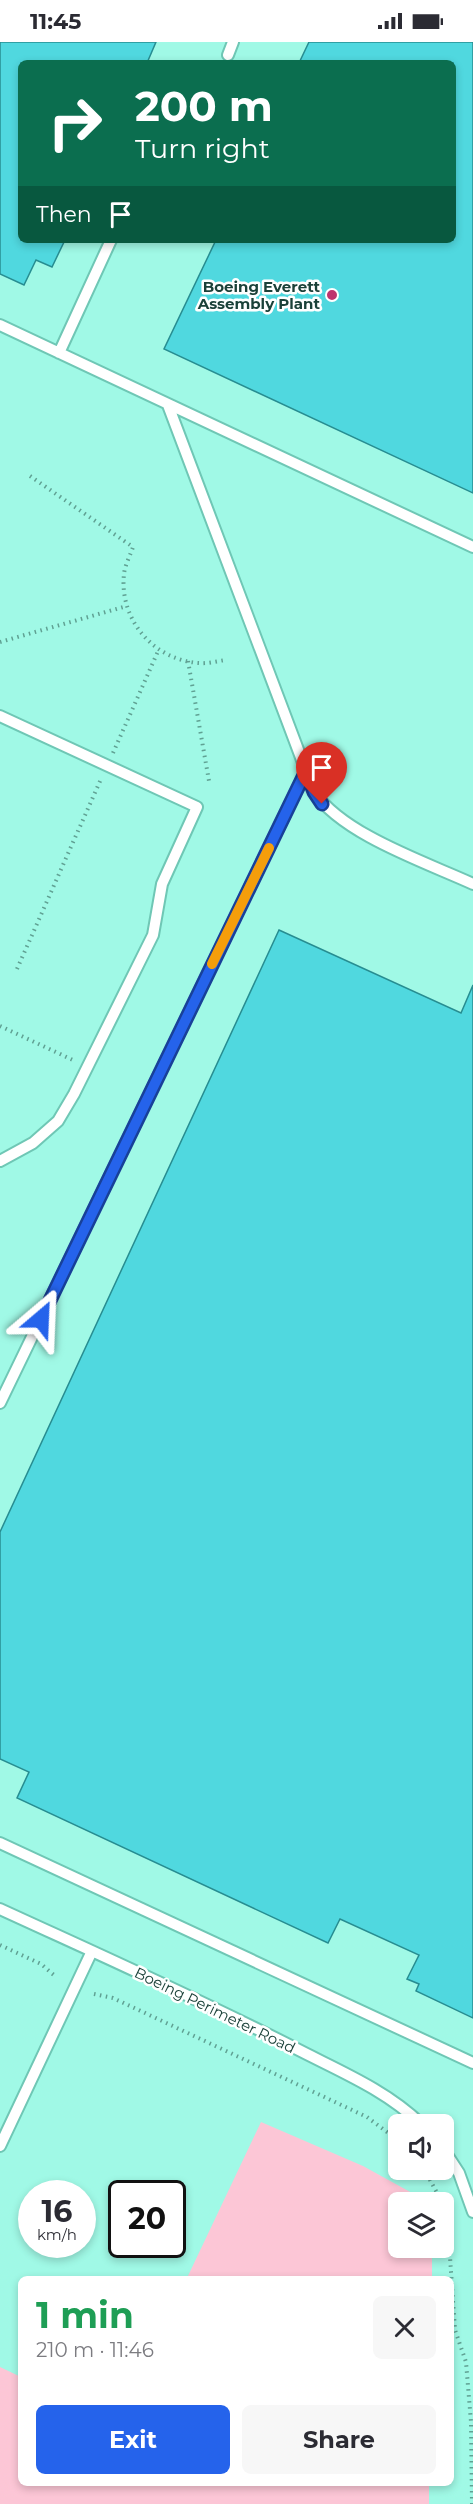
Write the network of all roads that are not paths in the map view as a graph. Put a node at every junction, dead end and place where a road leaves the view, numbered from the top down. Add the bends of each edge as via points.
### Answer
1 (233, 42) edge
2 (228, 55) dead end
3 (110, 243) edge
4 (0, 325) edge
5 (59, 353) junction
6 (168, 405) junction
7 (473, 547) edge
8 (0, 716) edge
9 (306, 771) junction
10 (473, 884) edge
11 (0, 1161) edge
12 (0, 1403) edge
13 (0, 1843) edge
14 (0, 1909) edge
15 (92, 1951) junction
16 (473, 2063) edge
17 (409, 2114) edge
18 (0, 2146) edge
19 (454, 2165) edge
20 (473, 2212) edge

1 - 2 lane
3 - 5 lane
4 - 5 lane
5 - 6 lane
6 - 7 lane
6 - 9 lane
8 - 11 lane via 197,807 162,884 153,935 58,1121 33,1143
9 - 10 lane via 322,804 340,820
9 - 12 lane
13 - 16 lane
14 - 15 lane, Boeing Perimeter Road
15 - 17 lane, Boeing Perimeter Road via 256,2028 388,2097
15 - 18 lane
19 - 20 lane

